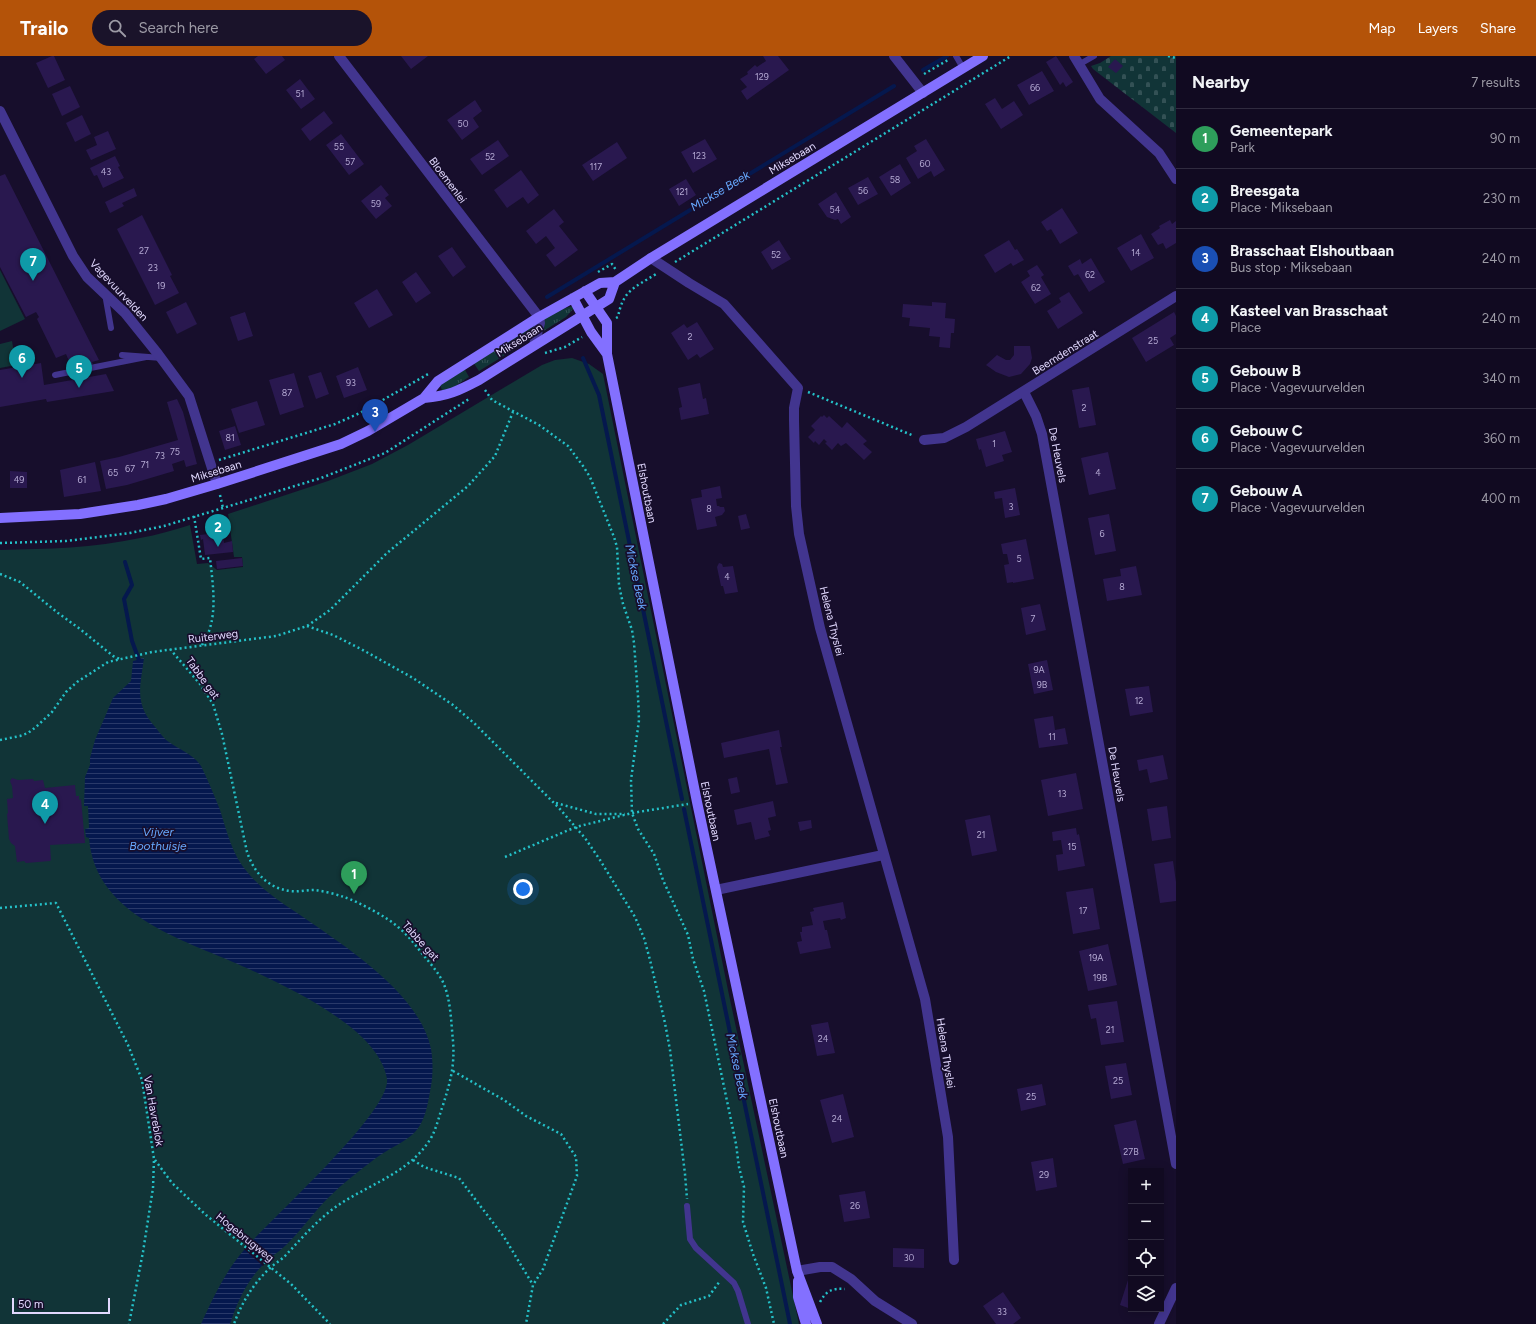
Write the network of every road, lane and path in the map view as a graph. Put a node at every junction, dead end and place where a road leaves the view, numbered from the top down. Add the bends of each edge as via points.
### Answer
1 (339, 56) edge
2 (894, 56) edge
3 (956, 56) edge
4 (983, 56) edge
5 (1012, 56) edge
6 (1094, 56) edge
7 (1168, 56) edge
8 (1176, 58) edge
9 (949, 60) dead end
10 (1077, 60) edge
11 (963, 68) junction
12 (924, 74) dead end
13 (923, 93) junction
14 (0, 112) edge
15 (1176, 179) edge
16 (651, 258) junction
17 (666, 268) junction
18 (615, 282) junction
19 (585, 291) junction
20 (104, 293) junction
21 (1176, 296) edge
22 (573, 298) junction
23 (596, 307) junction
24 (582, 315) junction
25 (539, 317) junction
26 (607, 323) junction
27 (111, 328) dead end
28 (591, 332) junction
29 (534, 345) junction
30 (542, 354) dead end
31 (607, 354) junction
32 (122, 355) dead end
33 (146, 357) junction
34 (162, 358) junction
35 (436, 369) dead end
36 (55, 375) dead end
37 (438, 381) junction
38 (491, 385) dead end
39 (798, 388) junction
40 (1024, 392) junction
41 (445, 396) junction
42 (424, 398) junction
43 (471, 398) dead end
44 (513, 412) junction
45 (924, 440) joint
46 (209, 464) junction
47 (217, 484) junction
48 (194, 516) junction
49 (0, 518) edge
50 (0, 543) edge
51 (0, 574) edge
52 (307, 626) junction
53 (202, 646) junction
54 (170, 649) junction
55 (121, 660) junction
56 (0, 740) edge
57 (554, 803) junction
58 (679, 805) dead end
59 (632, 814) junction
60 (576, 827) junction
61 (883, 855) junction
62 (505, 857) dead end
63 (716, 890) junction
64 (0, 908) edge
65 (453, 1071) junction
66 (154, 1159) junction
67 (413, 1160) junction
68 (1176, 1164) edge
69 (687, 1206) joint
70 (954, 1260) dead end
71 (270, 1267) junction
72 (798, 1271) junction
73 (725, 1275) junction
74 (534, 1285) junction
75 (1176, 1288) edge
76 (865, 1293) junction
77 (819, 1306) dead end
78 (129, 1324) edge
79 (234, 1324) edge
80 (330, 1324) edge
81 (526, 1324) edge
82 (663, 1324) edge
83 (748, 1324) edge
84 (774, 1324) edge
85 (806, 1324) edge
86 (817, 1324) edge
87 (912, 1324) edge
88 (1159, 1324) edge

1 - 25 street, Bloemenlei
2 - 13 street
3 - 11 lane
4 - 11 main road, Miksebaan
5 - 17 path
6 - 10 lane
7 - 8 path
9 - 12 path
10 - 15 street via 1100,99 1159,153
11 - 13 main road, Miksebaan
13 - 16 main road, Miksebaan
14 - 20 street, Vagevuurvelden via 73,256 87,277
16 - 17 street
16 - 18 main road, Miksebaan
17 - 26 path via 628,292 620,304 618,317
17 - 39 street via 724,304
18 - 19 main road, Miksebaan via 600,283
18 - 23 main road, Miksebaan via 609,299
19 - 22 main road, Miksebaan
19 - 23 main road
20 - 27 lane
20 - 34 street, Vagevuurvelden via 125,313
21 - 40 street, Beemdenstraat
22 - 24 main road, Elshoutbaan
22 - 25 main road, Miksebaan
23 - 24 main road, Miksebaan
23 - 26 main road
24 - 28 main road, Elshoutbaan
24 - 29 main road, Miksebaan
25 - 29 street via 540,323
25 - 37 main road, Miksebaan
26 - 31 main road, Elshoutbaan
28 - 30 path via 565,347
28 - 31 main road, Elshoutbaan
29 - 41 main road, Miksebaan via 474,382
31 - 63 main road, Elshoutbaan
32 - 33 lane
33 - 34 lane
33 - 36 lane
34 - 46 street, Vagevuurvelden via 189,396
35 - 46 path via 360,413 335,424
37 - 41 main road via 435,389
37 - 42 main road, Miksebaan
38 - 44 path via 484,389 492,400
39 - 45 path
39 - 61 street, Helena Thyslei via 794,420 799,534 820,628
40 - 45 street, Beemdenstraat via 966,428 944,438
40 - 68 street, De Heuvels via 1042,434
41 - 42 main road, Miksebaan
42 - 47 main road, Miksebaan via 341,444
43 - 48 path via 385,453 321,478
44 - 52 path, Ruiterweg via 495,456 468,486 387,553 330,610
44 - 59 path via 547,430 574,454 590,477 617,547 619,585 634,643 638,696 639,720 630,786
46 - 47 street, Vagevuurvelden
47 - 49 main road, Miksebaan via 166,499 106,511
48 - 50 path via 130,533 66,541
48 - 53 path via 201,559 210,558 214,599 212,620
51 - 55 path via 20,582 58,614
52 - 53 path, Ruiterweg via 276,636
52 - 57 path via 334,635 360,648 442,697 474,724
53 - 54 path, Ruiterweg
54 - 55 path, Ruiterweg
54 - 65 path, Tabbe gat via 200,684 213,704 222,734 246,852 253,868 275,887 289,891 315,890 346,898 399,927 436,970 446,988
55 - 56 path, Ruiterweg via 108,662 77,682 66,692 52,712 28,733
57 - 59 path via 596,814
57 - 60 path
58 - 59 path
59 - 60 path
59 - 84 path via 638,830 654,854 686,930 704,991 744,1186 743,1222 752,1254 766,1288
60 - 62 path
60 - 69 path via 628,904 644,938 666,1023
61 - 63 street
61 - 70 street, Helena Thyslei via 925,999 948,1138
63 - 72 main road, Elshoutbaan
64 - 66 path, Van Havreblok via 56,903 128,1045 142,1080
65 - 67 path, Tabbe gat via 431,1138
65 - 74 path via 492,1092 526,1116 561,1134 576,1156 577,1176 543,1269
66 - 71 path, Hogebrugweg via 172,1184
66 - 78 path, Van Havreblok via 153,1188
67 - 71 path, Tabbe gat via 337,1206 281,1260
67 - 74 path via 424,1167 459,1178 504,1237
69 - 73 lane via 690,1239
71 - 79 path, Tabbe gat via 254,1285
71 - 80 path, Hogebrugweg
72 - 76 street via 832,1267 851,1278
72 - 85 main road, Elshoutbaan via 798,1296
72 - 86 main road, Elshoutbaan
73 - 82 path via 709,1296 681,1306
73 - 83 lane via 738,1291
74 - 81 path
75 - 88 street
76 - 77 path via 831,1289
76 - 87 street

